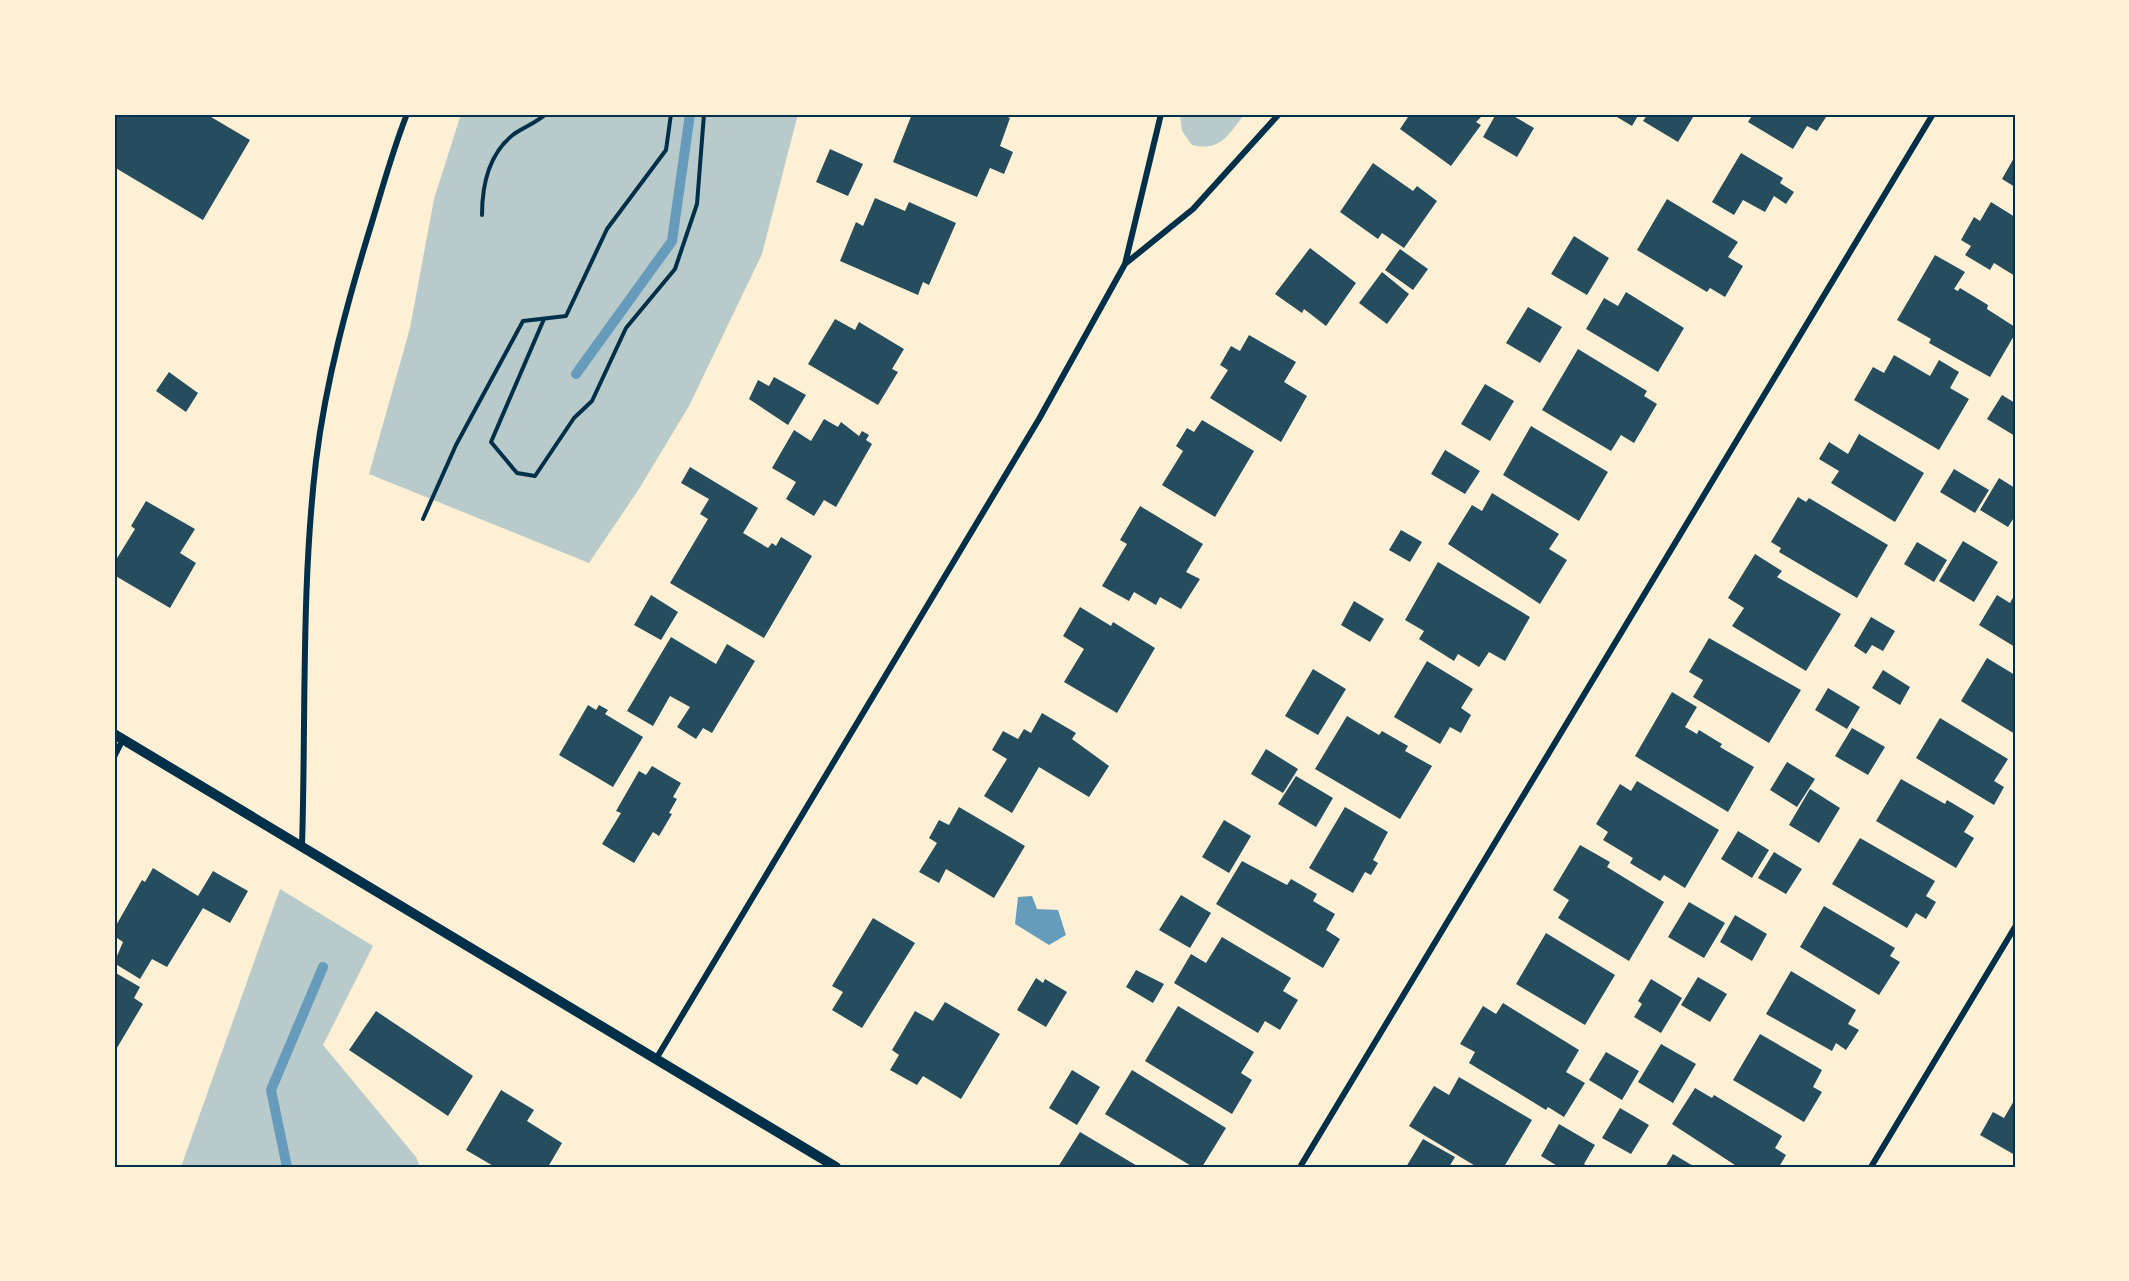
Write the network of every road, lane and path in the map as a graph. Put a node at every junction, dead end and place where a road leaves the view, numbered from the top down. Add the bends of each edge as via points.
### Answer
1 (407, 114) edge
2 (546, 114) edge
3 (671, 114) edge
4 (704, 114) edge
5 (1161, 114) edge
6 (1279, 114) edge
7 (1933, 114) edge
8 (482, 215) dead end
9 (1125, 264) junction
10 (544, 320) junction
11 (423, 519) dead end
12 (119, 736) edge
13 (114, 757) edge
14 (302, 846) junction
15 (2015, 927) edge
16 (656, 1059) junction
17 (836, 1167) edge
18 (1300, 1167) edge
19 (1871, 1167) edge

1 - 14 street via 346,311 316,458
2 - 8 path via 514,134 495,154 482,190
3 - 10 path via 666,150 607,229 566,316
4 - 10 path via 697,204 675,269 626,328 592,402 574,418 535,476 517,473 490,442
5 - 9 street
6 - 9 street via 1193,209
7 - 18 street
9 - 16 street via 1039,419
10 - 11 path via 523,321 456,445
12 - 13 street
12 - 14 street
14 - 16 street
15 - 19 street
16 - 17 street

